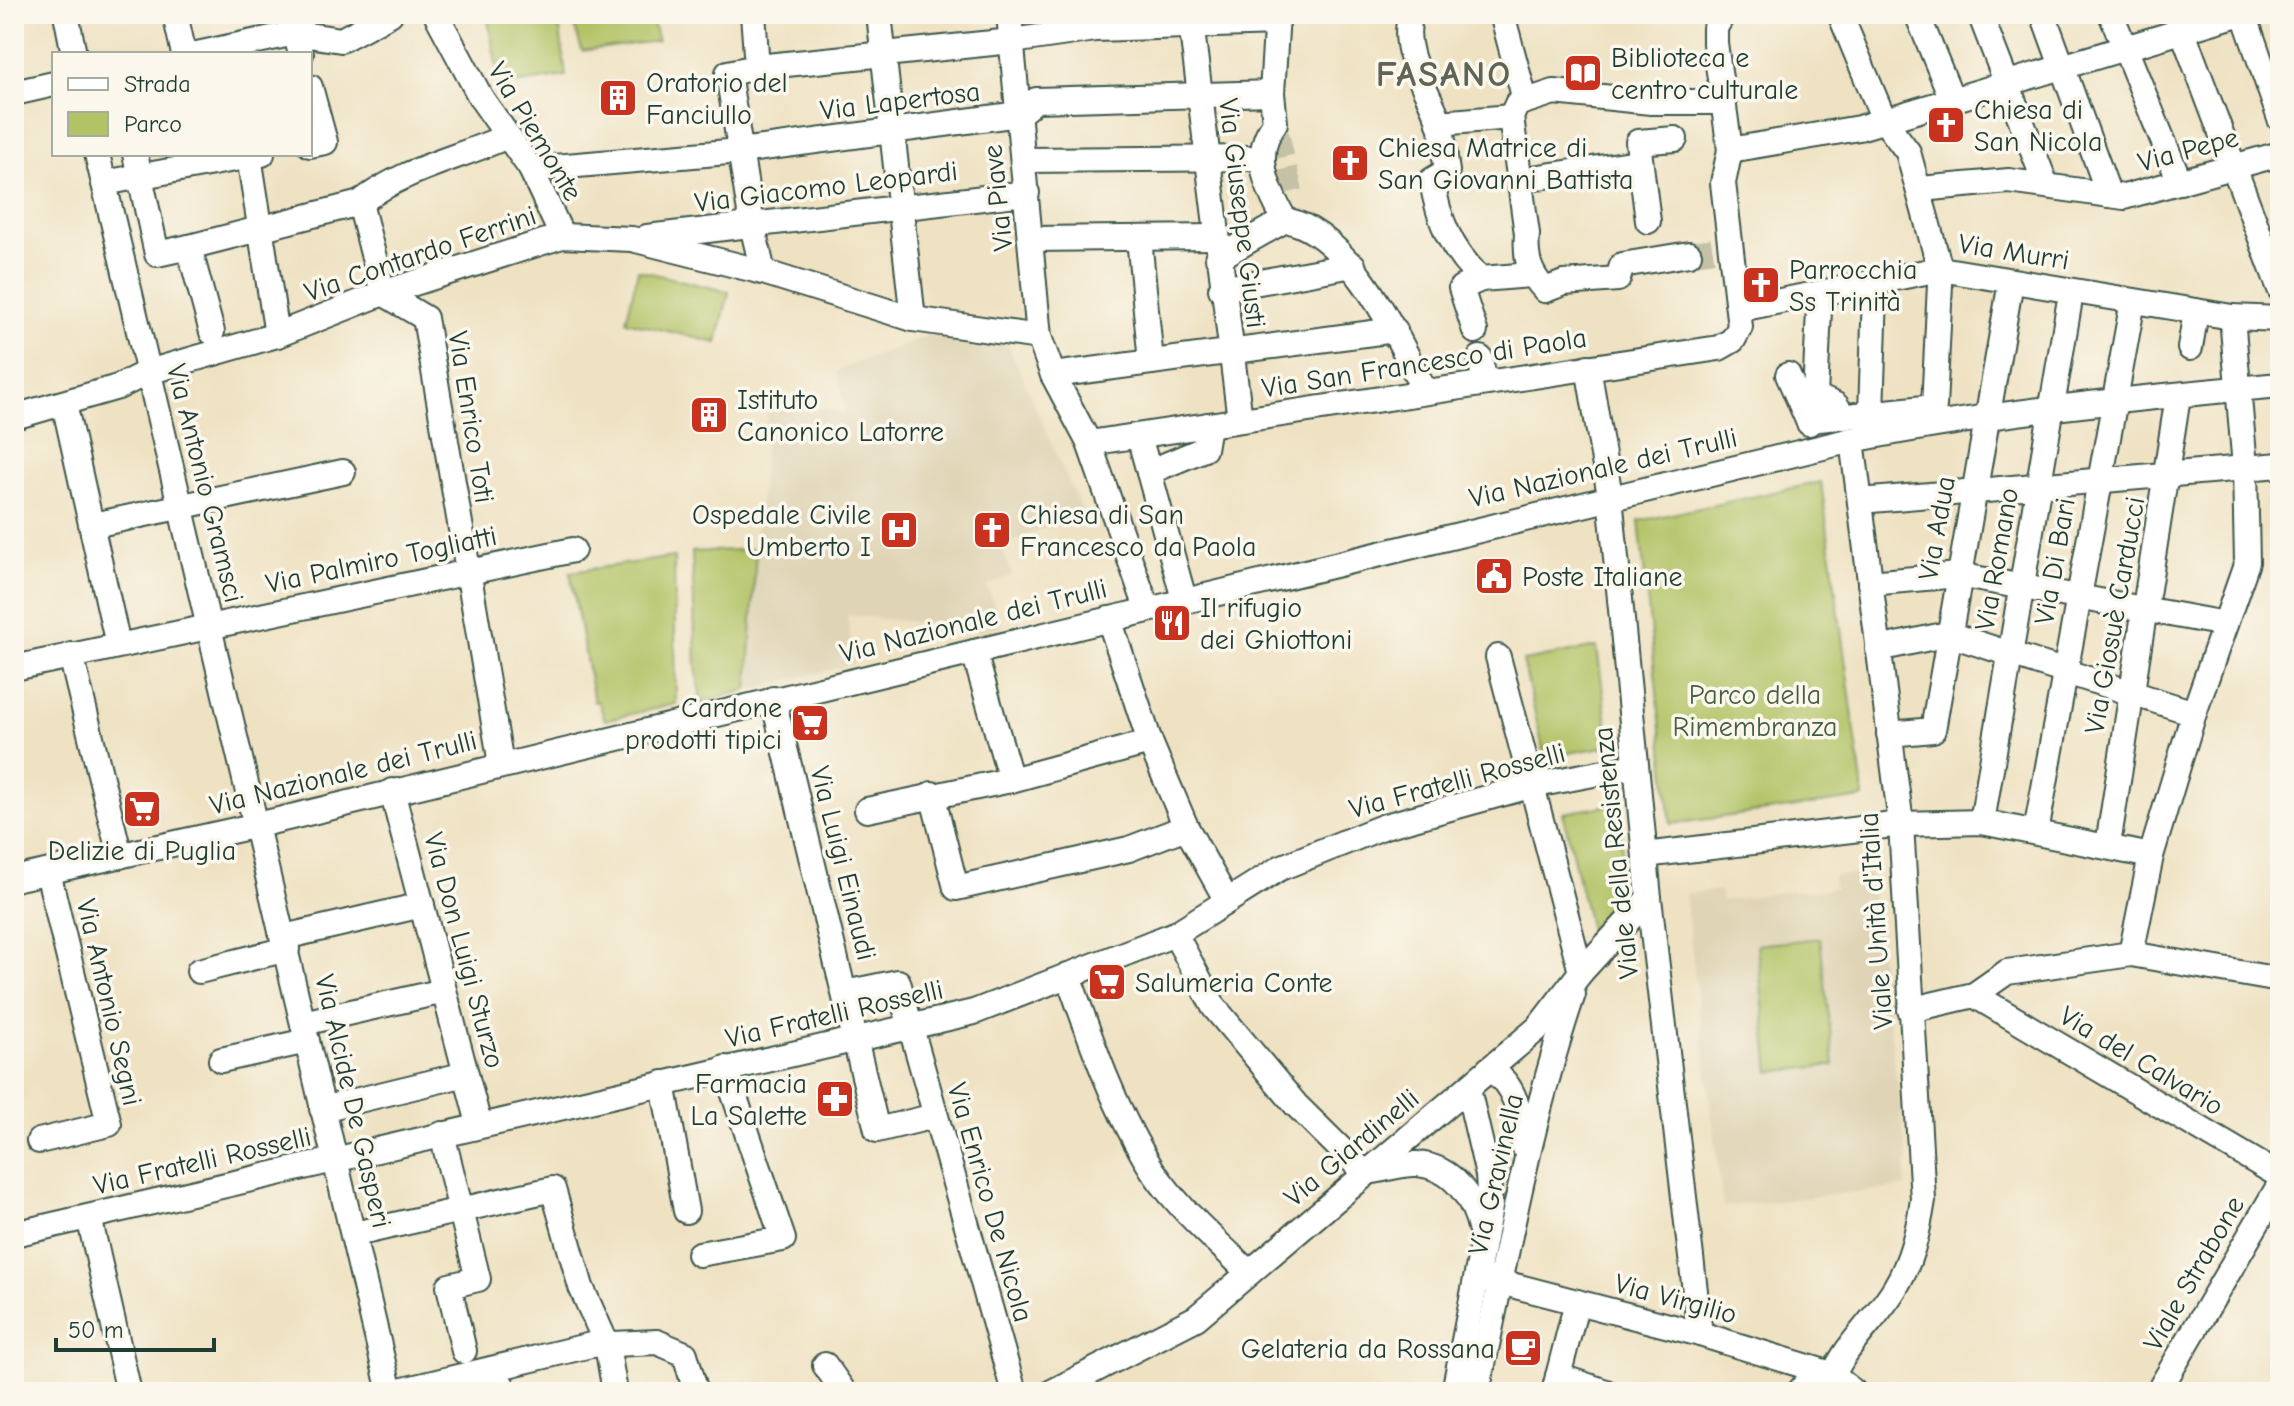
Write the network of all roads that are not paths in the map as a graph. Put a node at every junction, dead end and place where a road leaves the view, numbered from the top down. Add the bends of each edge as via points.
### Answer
1 (66, 14) edge
2 (175, 14) edge
3 (390, 14) edge
4 (436, 14) edge
5 (753, 14) edge
6 (879, 14) edge
7 (1009, 14) edge
8 (1411, 14) edge
9 (1502, 14) edge
10 (1723, 14) edge
11 (1840, 14) edge
12 (1917, 14) edge
13 (1980, 14) edge
14 (2043, 14) edge
15 (2111, 14) edge
16 (2241, 14) edge
17 (1277, 18) edge
18 (1190, 19) edge
19 (2180, 22) edge
20 (295, 34) edge
21 (1012, 41) junction
22 (2125, 48) junction
23 (74, 52) edge
24 (184, 52) edge
25 (207, 52) edge
26 (884, 55) junction
27 (757, 67) junction
28 (2062, 67) junction
29 (2009, 83) junction
30 (52, 84) edge
31 (14, 93) edge
32 (1272, 93) junction
33 (1198, 96) junction
34 (1952, 99) junction
35 (312, 101) edge
36 (1723, 102) junction
37 (1518, 109) junction
38 (1019, 114) junction
39 (2280, 119) edge
40 (1884, 120) junction
41 (1439, 123) junction
42 (892, 130) junction
43 (505, 137) junction
44 (1675, 139) dead end
45 (318, 144) edge
46 (1730, 150) junction
47 (740, 151) junction
48 (2280, 154) edge
49 (97, 156) edge
50 (244, 156) edge
51 (256, 156) edge
52 (1262, 158) junction
53 (209, 159) edge
54 (1208, 159) junction
55 (1024, 160) junction
56 (1638, 162) junction
57 (138, 165) edge
58 (2235, 167) junction
59 (531, 169) junction
60 (1519, 180) junction
61 (2180, 182) junction
62 (104, 183) junction
63 (2046, 185) junction
64 (1920, 189) junction
65 (1027, 193) junction
66 (2109, 195) junction
67 (360, 203) junction
68 (900, 208) junction
69 (1292, 216) junction
70 (752, 225) junction
71 (260, 230) junction
72 (562, 236) junction
73 (1139, 238) junction
74 (632, 239) junction
75 (1032, 239) junction
76 (1648, 240) junction
77 (189, 247) junction
78 (1216, 248) junction
79 (1711, 250) junction
80 (1353, 265) junction
81 (763, 272) junction
82 (1940, 277) junction
83 (1481, 279) junction
84 (1538, 283) junction
85 (1221, 289) junction
86 (2280, 289) edge
87 (383, 293) junction
88 (1875, 293) dead end
89 (2009, 293) dead end
90 (2133, 301) junction
91 (2069, 305) dead end
92 (1740, 309) junction
93 (1819, 310) dead end
94 (2196, 311) junction
95 (2232, 317) junction
96 (913, 319) junction
97 (2280, 319) edge
98 (1395, 330) junction
99 (1475, 331) dead end
100 (212, 332) dead end
101 (277, 335) junction
102 (1039, 337) junction
103 (2190, 348) dead end
104 (1231, 352) junction
105 (1480, 358) dead end
106 (1151, 362) junction
107 (1588, 367) junction
108 (148, 372) junction
109 (1053, 375) junction
110 (1788, 375) dead end
111 (1485, 383) junction
112 (2280, 385) edge
113 (2238, 389) junction
114 (1425, 392) junction
115 (2178, 396) junction
116 (64, 403) junction
117 (2113, 403) junction
118 (2052, 408) junction
119 (1871, 413) junction
120 (14, 417) edge
121 (1844, 417) junction
122 (1988, 417) junction
123 (1240, 420) junction
124 (1809, 420) junction
125 (1208, 425) junction
126 (1139, 436) junction
127 (1852, 440) junction
128 (1089, 443) junction
129 (1813, 449) junction
130 (2280, 465) edge
131 (2245, 467) junction
132 (343, 472) dead end
133 (1149, 472) junction
134 (2167, 475) junction
135 (2099, 482) junction
136 (2039, 487) junction
137 (1973, 494) junction
138 (1610, 496) junction
139 (1860, 501) junction
140 (181, 507) junction
141 (103, 523) dead end
142 (573, 550) dead end
143 (467, 572) junction
144 (1958, 575) junction
145 (1870, 583) junction
146 (2021, 586) junction
147 (2078, 596) junction
148 (1184, 599) junction
149 (1147, 608) junction
150 (2147, 609) junction
151 (1109, 619) junction
152 (2225, 624) junction
153 (209, 625) junction
154 (1948, 634) junction
155 (118, 645) junction
156 (1878, 649) junction
157 (974, 652) junction
158 (2010, 653) junction
159 (71, 655) junction
160 (1498, 657) dead end
161 (14, 668) edge
162 (2064, 670) junction
163 (2132, 692) junction
164 (773, 699) junction
165 (2194, 713) junction
166 (1889, 734) junction
167 (1150, 742) junction
168 (501, 764) junction
169 (1636, 766) junction
170 (1011, 780) junction
171 (1530, 786) junction
172 (392, 791) junction
173 (932, 794) junction
174 (867, 810) dead end
175 (1982, 822) junction
176 (1901, 824) junction
177 (258, 825) junction
178 (1186, 827) junction
179 (2036, 832) junction
180 (2108, 845) junction
181 (1645, 855) junction
182 (120, 856) junction
183 (2151, 856) junction
184 (48, 872) junction
185 (14, 879) edge
186 (1649, 898) junction
187 (1227, 901) junction
188 (422, 905) junction
189 (1175, 934) junction
190 (286, 943) junction
191 (2131, 954) junction
192 (199, 971) dead end
193 (1581, 972) junction
194 (1068, 975) junction
195 (2280, 981) edge
196 (444, 991) junction
197 (845, 993) junction
198 (1974, 995) junction
199 (1910, 1010) junction
200 (910, 1029) junction
201 (305, 1032) junction
202 (857, 1040) junction
203 (221, 1060) dead end
204 (725, 1068) junction
205 (1489, 1069) junction
206 (466, 1074) junction
207 (663, 1083) junction
208 (1468, 1089) junction
209 (322, 1109) junction
210 (935, 1116) junction
211 (479, 1124) junction
212 (442, 1134) junction
213 (39, 1141) dead end
214 (336, 1159) junction
215 (1525, 1162) junction
216 (1365, 1173) junction
217 (2280, 1176) edge
218 (2280, 1184) edge
219 (461, 1210) junction
220 (686, 1211) dead end
221 (89, 1217) junction
222 (14, 1234) edge
223 (355, 1234) junction
224 (1484, 1242) junction
225 (699, 1254) dead end
226 (1249, 1273) junction
227 (1477, 1276) junction
228 (1501, 1282) junction
229 (1577, 1302) junction
230 (1700, 1334) junction
231 (607, 1345) junction
232 (464, 1351) dead end
233 (825, 1365) dead end
234 (492, 1369) junction
235 (1830, 1383) edge
236 (1556, 1384) edge
237 (1599, 1391) edge
238 (129, 1392) edge
239 (393, 1392) edge
240 (506, 1392) edge
241 (615, 1392) edge
242 (696, 1392) edge
243 (844, 1392) edge
244 (1014, 1392) edge
245 (1052, 1392) edge
246 (1474, 1392) edge
247 (1799, 1392) edge
248 (1854, 1392) edge
249 (2158, 1392) edge

1 - 23 street
2 - 24 street
3 - 20 street via 341,40
4 - 43 street, Via Piemonte
5 - 27 street
6 - 26 street
7 - 21 street, Via Piave
8 - 41 street via 1407,27 1416,69
9 - 37 street
10 - 36 street via 1715,28
11 - 40 street
12 - 34 street
13 - 29 street
14 - 28 street
15 - 22 street
16 - 19 street
16 - 39 street
17 - 18 street
17 - 32 street
18 - 21 street
18 - 33 street, Via Giuseppe Giusti
19 - 22 street
19 - 58 street
20 - 25 street
21 - 26 street
21 - 38 street, Via Piave
22 - 28 street
22 - 61 street
26 - 27 street
26 - 42 street
27 - 47 street via 728,73
28 - 29 street
28 - 66 street
29 - 34 street
29 - 63 street
30 - 31 street
32 - 33 street, Via Lapertosa
32 - 52 street via 1276,128 1263,138
33 - 38 street, Via Lapertosa via 1036,100
33 - 54 street, Via Giuseppe Giusti
34 - 40 street
35 - 45 street
36 - 37 street via 1651,102 1554,92
36 - 46 street
37 - 41 street
37 - 60 street
38 - 42 street, Via Lapertosa
38 - 55 street, Via Piave
40 - 46 street
40 - 64 street via 1908,152
41 - 83 street via 1447,171 1432,180 1434,197 1449,242
42 - 47 street, Via Lapertosa
42 - 68 street
43 - 59 street, Via Piemonte
43 - 67 street via 419,168
44 - 56 street via 1638,142
46 - 79 street
47 - 59 street, Via Lapertosa
47 - 70 street
48 - 58 street, Via Pepe
49 - 62 street, Via Antonio Gramsci
50 - 53 street
51 - 71 street
52 - 54 street
52 - 69 street via 1273,200
53 - 57 street
54 - 55 street
54 - 78 street, Via Giuseppe Giusti
55 - 65 street, Via Piave
56 - 60 street
56 - 76 street via 1648,202
57 - 62 street
57 - 77 street via 157,254
58 - 61 street, Via Pepe
58 - 86 street
59 - 72 street, Via Piemonte
60 - 84 street
61 - 66 street, Via Pepe via 2124,197
62 - 108 street, Via Antonio Gramsci
63 - 64 street, Via Pepe via 2009,181
63 - 66 street, Via Pepe
64 - 82 street
65 - 68 street, Via Giacomo Leopardi
65 - 75 street, Via Piave
67 - 71 street
67 - 87 street
68 - 70 street, Via Giacomo Leopardi
68 - 96 street
69 - 78 street
69 - 80 street
70 - 74 street, Via Giacomo Leopardi
70 - 81 street
71 - 77 street
71 - 101 street
72 - 74 street, Via Contardo Ferrini
72 - 87 street, Via Contardo Ferrini
73 - 75 street
73 - 78 street
73 - 106 street
74 - 81 street, Via Contardo Ferrini
75 - 102 street, Via Piave
76 - 79 street
76 - 84 street via 1622,265 1618,279
77 - 100 street
78 - 85 street, Via Giuseppe Giusti
79 - 92 street
80 - 85 street
80 - 98 street
81 - 96 street, Via Contardo Ferrini
82 - 90 street, Via Murri
82 - 92 street, Via Murri
82 - 119 street via 1934,407
83 - 84 street
83 - 99 street via 1461,288
85 - 104 street, Via Giuseppe Giusti
87 - 101 street, Via Contardo Ferrini
87 - 143 street, Via Enrico Toti via 425,318
88 - 119 street
89 - 122 street, Via Adua
90 - 94 street, Via Murri
90 - 117 street, Via Di Bari
91 - 118 street, Via Romano
92 - 107 street, Via San Francesco di Paola via 1733,340 1719,348
93 - 121 street via 1815,396 1836,405
94 - 95 street, Via Murri
94 - 103 street
95 - 97 street, Via Murri
95 - 113 street
96 - 102 street, Via Contardo Ferrini
98 - 104 street
98 - 114 street
101 - 108 street, Via Contardo Ferrini
102 - 109 street, Via Piave
104 - 106 street
104 - 123 street, Via Giuseppe Giusti
105 - 111 street
106 - 109 street
107 - 111 street, Via San Francesco di Paola
107 - 138 street, Viale della Resistenza
108 - 116 street, Via Contardo Ferrini
108 - 140 street, Via Antonio Gramsci
109 - 128 street, Via Piave
110 - 124 street
111 - 114 street, Via San Francesco di Paola
112 - 113 street, Via Nazionale dei Trulli
113 - 115 street, Via Nazionale dei Trulli
113 - 131 street
114 - 123 street, Via San Francesco di Paola
115 - 117 street, Via Nazionale dei Trulli
115 - 134 street, Via Giosuè Carducci
116 - 120 street, Via Contardo Ferrini
116 - 155 street
117 - 118 street, Via Nazionale dei Trulli
117 - 135 street, Via Di Bari
118 - 122 street, Via Nazionale dei Trulli
118 - 136 street, Via Romano
119 - 121 street
121 - 124 street
122 - 127 street, Via Nazionale dei Trulli
122 - 137 street, Via Adua
123 - 125 street, Via San Francesco di Paola
124 - 129 street
125 - 126 street, Via San Francesco di Paola
125 - 133 street via 1204,449
126 - 128 street, Via San Francesco di Paola
126 - 133 street
127 - 129 street, Via Nazionale dei Trulli
127 - 139 street, Viale Unità d'Italia
128 - 149 street, Via Piave
129 - 138 street, Via Nazionale dei Trulli
130 - 131 street
131 - 134 street
131 - 152 street via 2247,562
132 - 140 street
133 - 148 street
134 - 135 street
134 - 150 street, Via Giosuè Carducci
135 - 136 street
135 - 147 street, Via Di Bari
136 - 137 street
136 - 146 street, Via Romano
137 - 139 street
137 - 144 street, Via Adua
138 - 148 street, Via Nazionale dei Trulli
138 - 169 street, Viale della Resistenza
139 - 145 street, Viale Unità d'Italia
140 - 141 street
140 - 153 street, Via Antonio Gramsci
142 - 143 street, Via Palmiro Togliatti
143 - 153 street, Via Palmiro Togliatti
143 - 168 street, Via Enrico Toti
144 - 145 street
144 - 146 street
144 - 154 street, Via Adua
145 - 156 street, Viale Unità d'Italia
146 - 147 street
146 - 158 street, Via Romano
147 - 150 street
147 - 162 street, Via Di Bari
148 - 149 street, Via Nazionale dei Trulli
149 - 151 street, Via Nazionale dei Trulli
150 - 152 street
150 - 163 street, Via Giosuè Carducci
151 - 157 street, Via Nazionale dei Trulli
151 - 167 street
152 - 165 street
153 - 155 street, Via Palmiro Togliatti
153 - 177 street, Via Antonio Gramsci
154 - 156 street
154 - 158 street
154 - 166 street, Via Adua via 1933,730
155 - 159 street, Via Palmiro Togliatti
156 - 166 street, Viale Unità d'Italia
157 - 164 street, Via Nazionale dei Trulli
157 - 170 street
158 - 162 street
158 - 175 street, Via Romano
159 - 161 street, Via Palmiro Togliatti
159 - 182 street
160 - 171 street
162 - 163 street
162 - 179 street, Via Di Bari
163 - 165 street
163 - 180 street, Via Giosuè Carducci
164 - 168 street, Via Nazionale dei Trulli
164 - 197 street, Via Luigi Einaudi
165 - 183 street
166 - 176 street, Viale Unità d'Italia
167 - 170 street
167 - 178 street
168 - 172 street, Via Nazionale dei Trulli
169 - 171 street, Via Fratelli Rosselli
169 - 181 street, Viale della Resistenza
170 - 173 street
171 - 187 street, Via Fratelli Rosselli via 1385,826 1280,868
171 - 193 street
172 - 177 street, Via Nazionale dei Trulli
172 - 188 street, Via Don Luigi Sturzo
173 - 174 street
173 - 178 street via 956,888 1129,849
175 - 176 street
175 - 179 street
176 - 181 street
176 - 199 street, Viale Unità d'Italia
177 - 182 street, Via Nazionale dei Trulli
177 - 190 street, Via Alcide De Gasperi
178 - 187 street
179 - 180 street
180 - 183 street
181 - 186 street, Viale della Resistenza
182 - 184 street, Via Nazionale dei Trulli
183 - 191 street
184 - 185 street, Via Nazionale dei Trulli
184 - 213 street, Via Antonio Segni via 109,1124
186 - 193 street, Via Giardinelli
186 - 230 street, Viale della Resistenza
187 - 189 street, Via Fratelli Rosselli
188 - 190 street
188 - 196 street, Via Don Luigi Sturzo
189 - 194 street, Via Fratelli Rosselli
189 - 216 street via 1214,1007 1296,1105
190 - 192 street
190 - 201 street, Via Alcide De Gasperi
191 - 195 street
191 - 198 street via 2007,972
193 - 205 street, Via Giardinelli via 1538,1028
193 - 215 street, Via Gravinella
194 - 200 street, Via Fratelli Rosselli via 974,1012
194 - 226 street via 1145,1160 1185,1210
196 - 201 street
196 - 206 street, Via Don Luigi Sturzo
197 - 200 street, Via Enrico De Nicola via 898,982
197 - 202 street, Via Luigi Einaudi
198 - 199 street
198 - 217 street, Via del Calvario
199 - 235 street, Viale Unità d'Italia via 1923,1200 1914,1250 1895,1289
200 - 202 street, Via Fratelli Rosselli
200 - 210 street, Via Enrico De Nicola
201 - 203 street
201 - 209 street, Via Alcide De Gasperi
202 - 204 street, Via Fratelli Rosselli
202 - 210 street, Via Luigi Einaudi via 877,1130
204 - 207 street, Via Fratelli Rosselli
204 - 225 street via 783,1239
205 - 208 street, Via Giardinelli
205 - 215 street via 1512,1089
206 - 209 street
206 - 211 street, Via Don Luigi Sturzo
207 - 211 street, Via Fratelli Rosselli
207 - 220 street
208 - 216 street, Via Giardinelli
208 - 224 street, Via Gravinella via 1488,1175
209 - 214 street, Via Alcide De Gasperi
210 - 244 street, Via Enrico De Nicola
211 - 212 street, Via Fratelli Rosselli
212 - 214 street, Via Fratelli Rosselli
212 - 219 street
214 - 221 street, Via Fratelli Rosselli
214 - 223 street, Via Alcide De Gasperi
215 - 228 street, Via Gravinella
216 - 224 street, Via Gravinella via 1416,1164 1445,1171 1475,1203
216 - 226 street, Via Giardinelli
218 - 249 street, Viale Strabone
219 - 223 street
219 - 231 street via 553,1189 581,1287
219 - 232 street via 478,1279 449,1286
221 - 222 street, Via Fratelli Rosselli
221 - 238 street
223 - 239 street, Via Alcide De Gasperi
224 - 227 street, Via Gravinella
226 - 245 street, Via Giardinelli via 1196,1318
227 - 228 street, Via Virgilio
227 - 246 street, Via Gravinella
228 - 229 street, Via Virgilio
228 - 246 street, Via Gravinella
229 - 230 street, Via Virgilio
229 - 236 street
230 - 235 street, Via Virgilio
231 - 234 street
231 - 241 street
231 - 242 street via 657,1342 685,1354
233 - 243 street
234 - 239 street
234 - 240 street
235 - 247 street via 1811,1378
235 - 248 street, Via Virgilio
236 - 237 street

